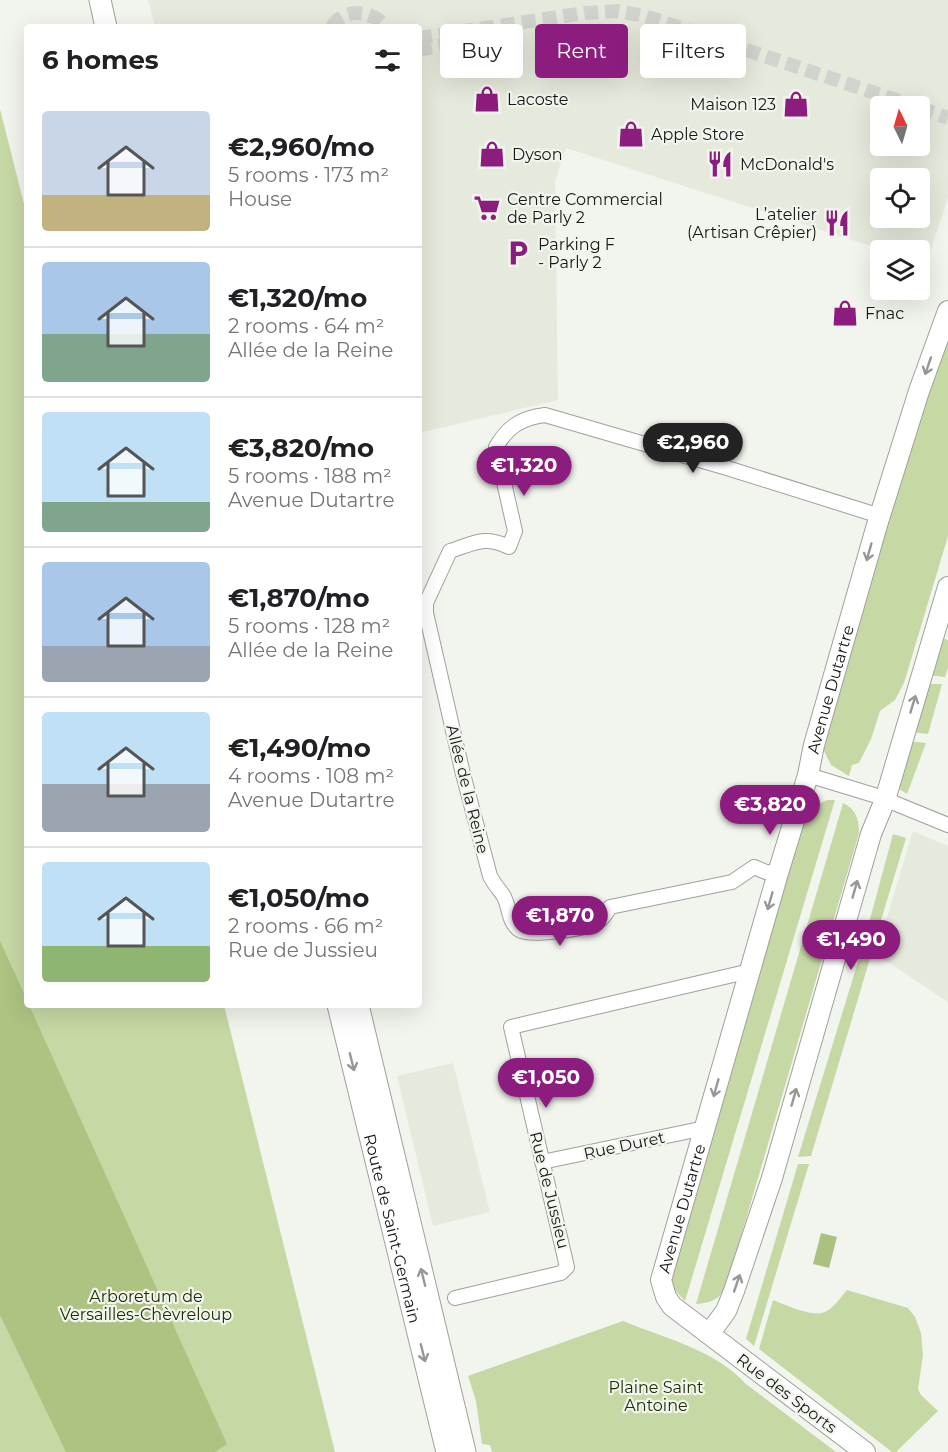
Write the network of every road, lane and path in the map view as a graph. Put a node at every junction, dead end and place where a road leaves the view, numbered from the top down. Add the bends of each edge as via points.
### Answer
1 (100, 0) edge
2 (115, 0) edge
3 (105, 24) edge
4 (120, 24) edge
5 (948, 311) edge
6 (880, 516) junction
7 (948, 587) edge
8 (943, 626) edge
9 (808, 775) junction
10 (885, 801) junction
11 (948, 825) edge
12 (778, 873) junction
13 (750, 970) junction
14 (339, 1008) edge
15 (359, 1008) edge
16 (705, 1128) junction
17 (542, 1162) junction
18 (455, 1299) dead end
19 (709, 1334) junction
20 (447, 1452) edge
21 (465, 1452) edge
22 (865, 1452) edge

1 - 3 main road
2 - 4 main road
5 -> 6 main road, Avenue Dutartre
6 -> 9 main road, Avenue Dutartre
6 - 12 street, Allée de la Reine via 546,415 528,417 504,433 496,447 515,531 509,547 494,540 450,551 426,603 463,774 490,876 519,930 543,934 598,923 610,907 732,882 754,867
7 - 8 main road
10 -> 8 main road
9 - 10 street
9 - 12 main road, Avenue Dutartre
10 - 11 street
19 -> 10 main road via 726,1311 768,1189 871,834
12 -> 13 main road, Avenue Dutartre
13 -> 16 main road, Avenue Dutartre
13 - 17 street, Rue de Jussieu via 512,1027
14 -> 20 main road, Route de Saint-Germain
21 -> 15 main road, Route de Saint-Germain
16 - 17 street, Rue Duret
16 - 19 main road, Avenue Dutartre via 662,1280 672,1306
17 - 18 street, Rue de Jussieu via 567,1267 561,1273
19 - 22 main road, Rue des Sports

